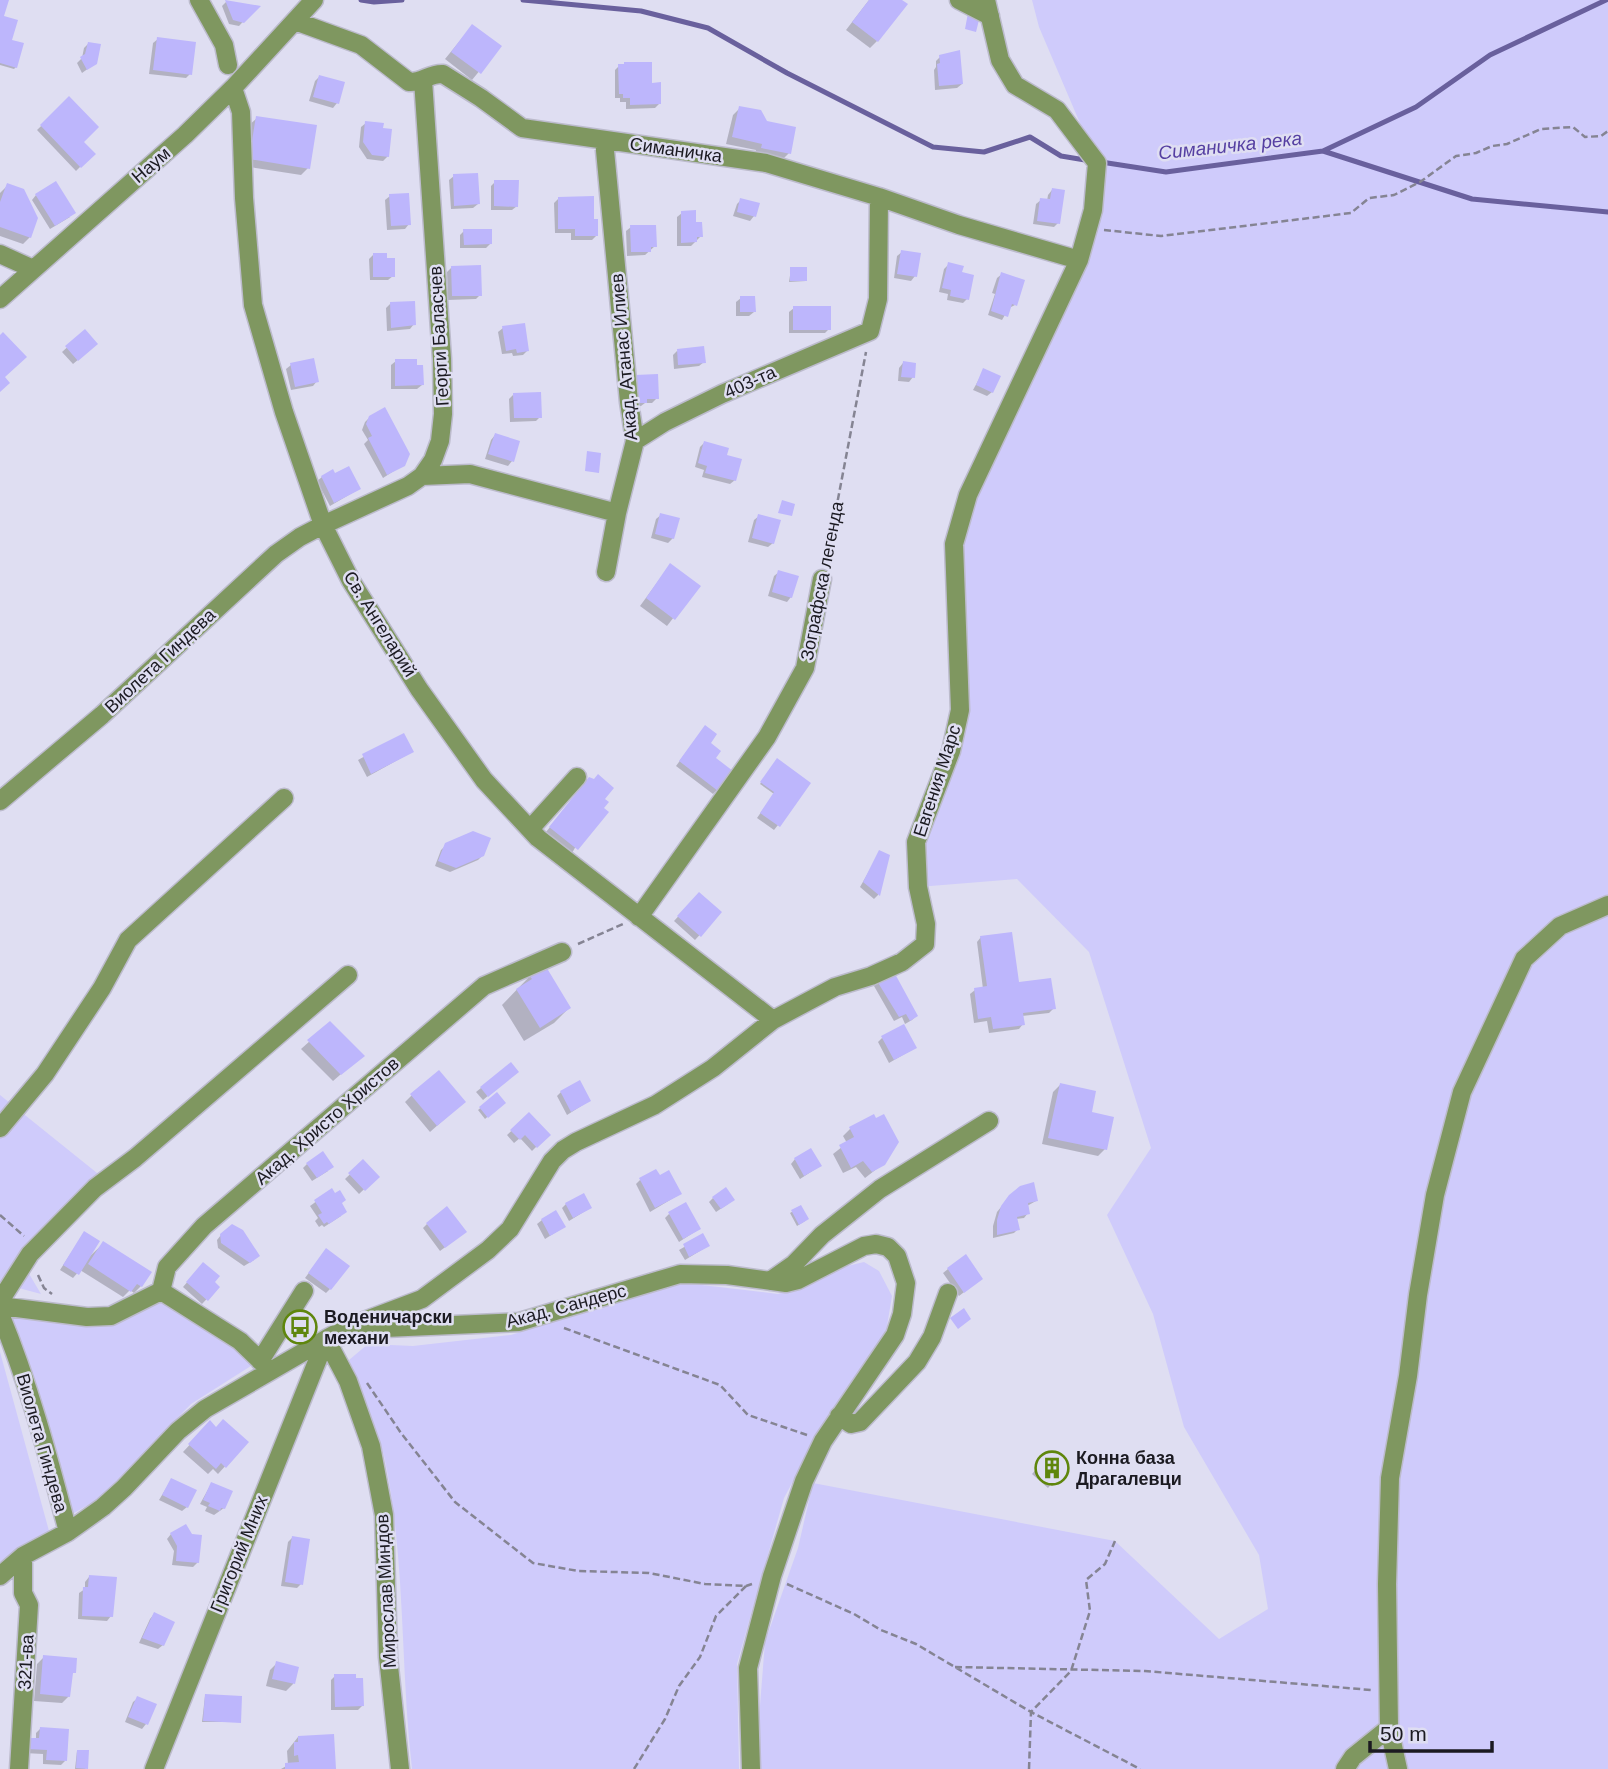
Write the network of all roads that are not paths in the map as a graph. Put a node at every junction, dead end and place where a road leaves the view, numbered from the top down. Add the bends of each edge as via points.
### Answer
1 (199, 0) edge
2 (314, 0) edge
3 (959, 0) edge
4 (988, 8) edge
5 (295, 22) junction
6 (228, 65) dead end
7 (423, 80) junction
8 (233, 88) junction
9 (604, 140) junction
10 (879, 197) junction
11 (0, 254) edge
12 (1079, 260) junction
13 (33, 269) junction
14 (0, 299) edge
15 (635, 441) junction
16 (422, 476) junction
17 (617, 513) junction
18 (323, 525) junction
19 (606, 572) dead end
20 (822, 579) road end
21 (577, 777) dead end
22 (284, 798) dead end
23 (0, 801) edge
24 (530, 829) junction
25 (1608, 905) edge
26 (639, 917) junction
27 (562, 952) road end
28 (348, 975) dead end
29 (773, 1020) junction
30 (989, 1121) dead end
31 (0, 1128) edge
32 (770, 1281) junction
33 (161, 1291) junction
34 (304, 1291) dead end
35 (948, 1293) dead end
36 (0, 1301) edge
37 (0, 1306) edge
38 (0, 1314) edge
39 (326, 1339) junction
40 (265, 1365) junction
41 (839, 1416) junction
42 (68, 1532) junction
43 (23, 1556) junction
44 (0, 1576) edge
45 (1389, 1728) junction
46 (19, 1769) edge
47 (154, 1769) edge
48 (400, 1769) edge
49 (751, 1769) edge
50 (1345, 1769) edge
51 (1398, 1769) edge

1 - 6 street via 224,45
2 - 5 street, Наум
3 - 4 street
4 - 12 street, Евгения Марс via 1000,60 1015,85 1057,110 1093,157 1094,210
5 - 7 street, Симаничка via 361,46 409,82
5 - 8 street, Наум
7 - 9 street, Симаничка via 443,74 522,128
7 - 16 street, Георги Баласчев via 443,414 440,441
8 - 13 street, Наум
8 - 18 street, Св. Ангеларий via 241,112 253,305
9 - 10 street, Симаничка via 766,163
9 - 15 street, Акад. Атанас Илиев
10 - 12 street, Симаничка
10 - 15 street, 403-та via 878,299 870,331 722,394
11 - 13 street
12 - 29 street, Евгения Марс via 968,495 954,544 960,710 951,751 916,842 925,944 902,962 835,987
13 - 14 street, Наум
15 - 17 street, Акад. Атанас Илиев
16 - 17 street via 470,474
16 - 18 street
17 - 19 street, Акад. Атанас Илиев
18 - 23 street, Виолета Гиндева via 276,554 102,715
18 - 24 street, Св. Ангеларий via 351,581 419,689 484,779
20 - 26 street, Зографска легенда via 806,668 767,737
21 - 24 street
22 - 31 street via 128,940 45,1074
24 - 26 street, Св. Ангеларий
25 - 45 street via 1560,926 1524,959 1462,1092 1435,1195 1390,1478
26 - 29 street, Св. Ангеларий
27 - 33 street, Акад. Христо Христов via 484,986 204,1226 167,1267
28 - 36 street via 95,1188 30,1254
29 - 39 street, Евгения Марс via 713,1068 654,1105 563,1150 510,1229 437,1289
30 - 32 street via 880,1189
32 - 39 street, Акад. Сандерс via 680,1273 519,1322 385,1328
32 - 41 street, Акад. Сандерс via 798,1280 864,1246 888,1247 897,1256 906,1283 895,1335
33 - 37 street via 111,1316
33 - 40 street via 240,1341
34 - 40 street
35 - 41 street via 917,1362 860,1422 851,1424
38 - 42 street, Виолета Гиндева
39 - 40 street, Акад. Сандерс
39 - 47 street, Григорий Мних
39 - 48 street, Мирослав Миндов via 342,1367 371,1446 384,1515 388,1657
40 - 42 street, Акад. Сандерс via 192,1418 124,1488
41 - 49 street, Акад. Сандерс via 804,1481 748,1668
42 - 43 street, Акад. Сандерс
43 - 44 street, Акад. Сандерс
43 - 46 street, 321-ва via 23,1592 29,1605
45 - 50 street
45 - 51 street

